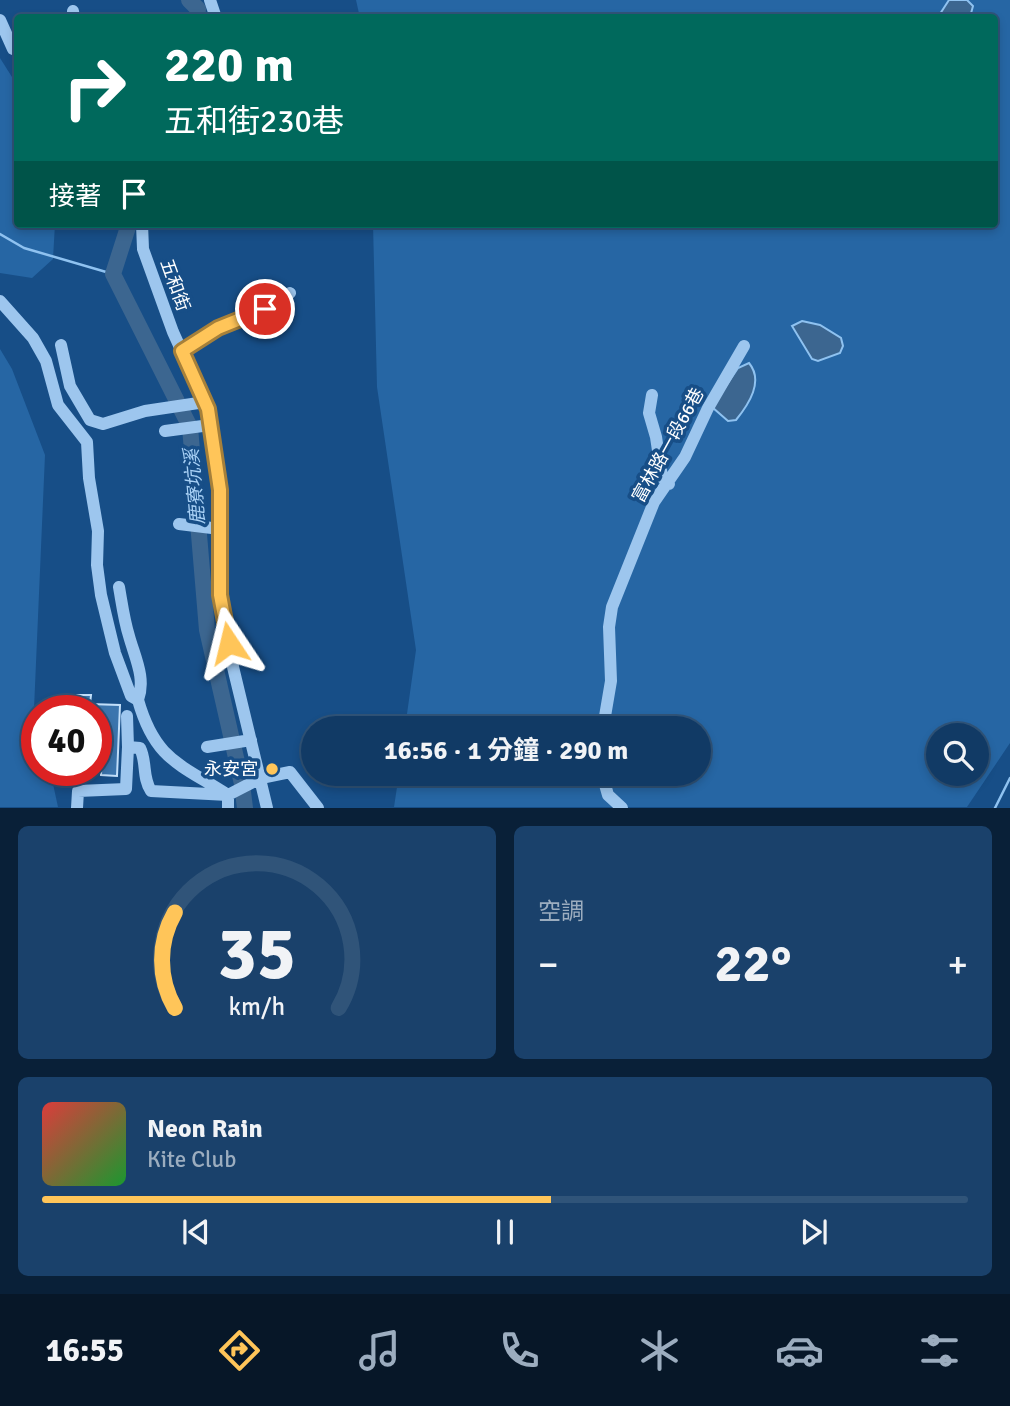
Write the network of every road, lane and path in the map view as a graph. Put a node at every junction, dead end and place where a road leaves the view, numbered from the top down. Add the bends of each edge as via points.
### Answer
1 (0, 20) edge
2 (14, 49) edge
3 (140, 228) edge
4 (290, 293) dead end
5 (0, 301) edge
6 (61, 345) dead end
7 (744, 346) dead end
8 (182, 351) junction
9 (652, 396) dead end
10 (204, 402) junction
11 (210, 425) junction
12 (165, 431) dead end
13 (669, 484) junction
14 (179, 524) dead end
15 (220, 529) junction
16 (119, 587) dead end
17 (138, 701) junction
18 (127, 716) dead end
19 (605, 716) edge
20 (251, 740) junction
21 (128, 747) junction
22 (207, 747) dead end
23 (261, 778) junction
24 (605, 786) edge
25 (228, 801) edge
26 (77, 807) edge
27 (267, 807) edge
28 (318, 807) edge
29 (622, 807) edge

1 - 2 street
3 - 8 street, 五和街 via 143,249
4 - 8 street
5 - 17 street via 33,338 46,361 58,405 88,442 101,595 115,653 131,696
6 - 10 street via 70,386 90,420 103,424
7 - 13 street, 富林路一段66巷
8 - 10 street, 五和街
9 - 13 street via 649,413 662,477
10 - 11 street, 五和街
11 - 12 street
11 - 15 street, 五和街 via 220,490
13 - 19 street, 富林路一段66巷 via 654,502 612,607 611,681
14 - 15 street
15 - 20 street, 五和街 via 220,595
16 - 17 street via 141,677
17 - 25 street via 156,745
18 - 21 street
20 - 22 street
20 - 23 street, 五和街
21 - 25 street via 140,748 151,790
21 - 26 street via 126,789 78,791
23 - 25 street
23 - 27 street, 五和街
23 - 28 street via 290,772
24 - 29 street

